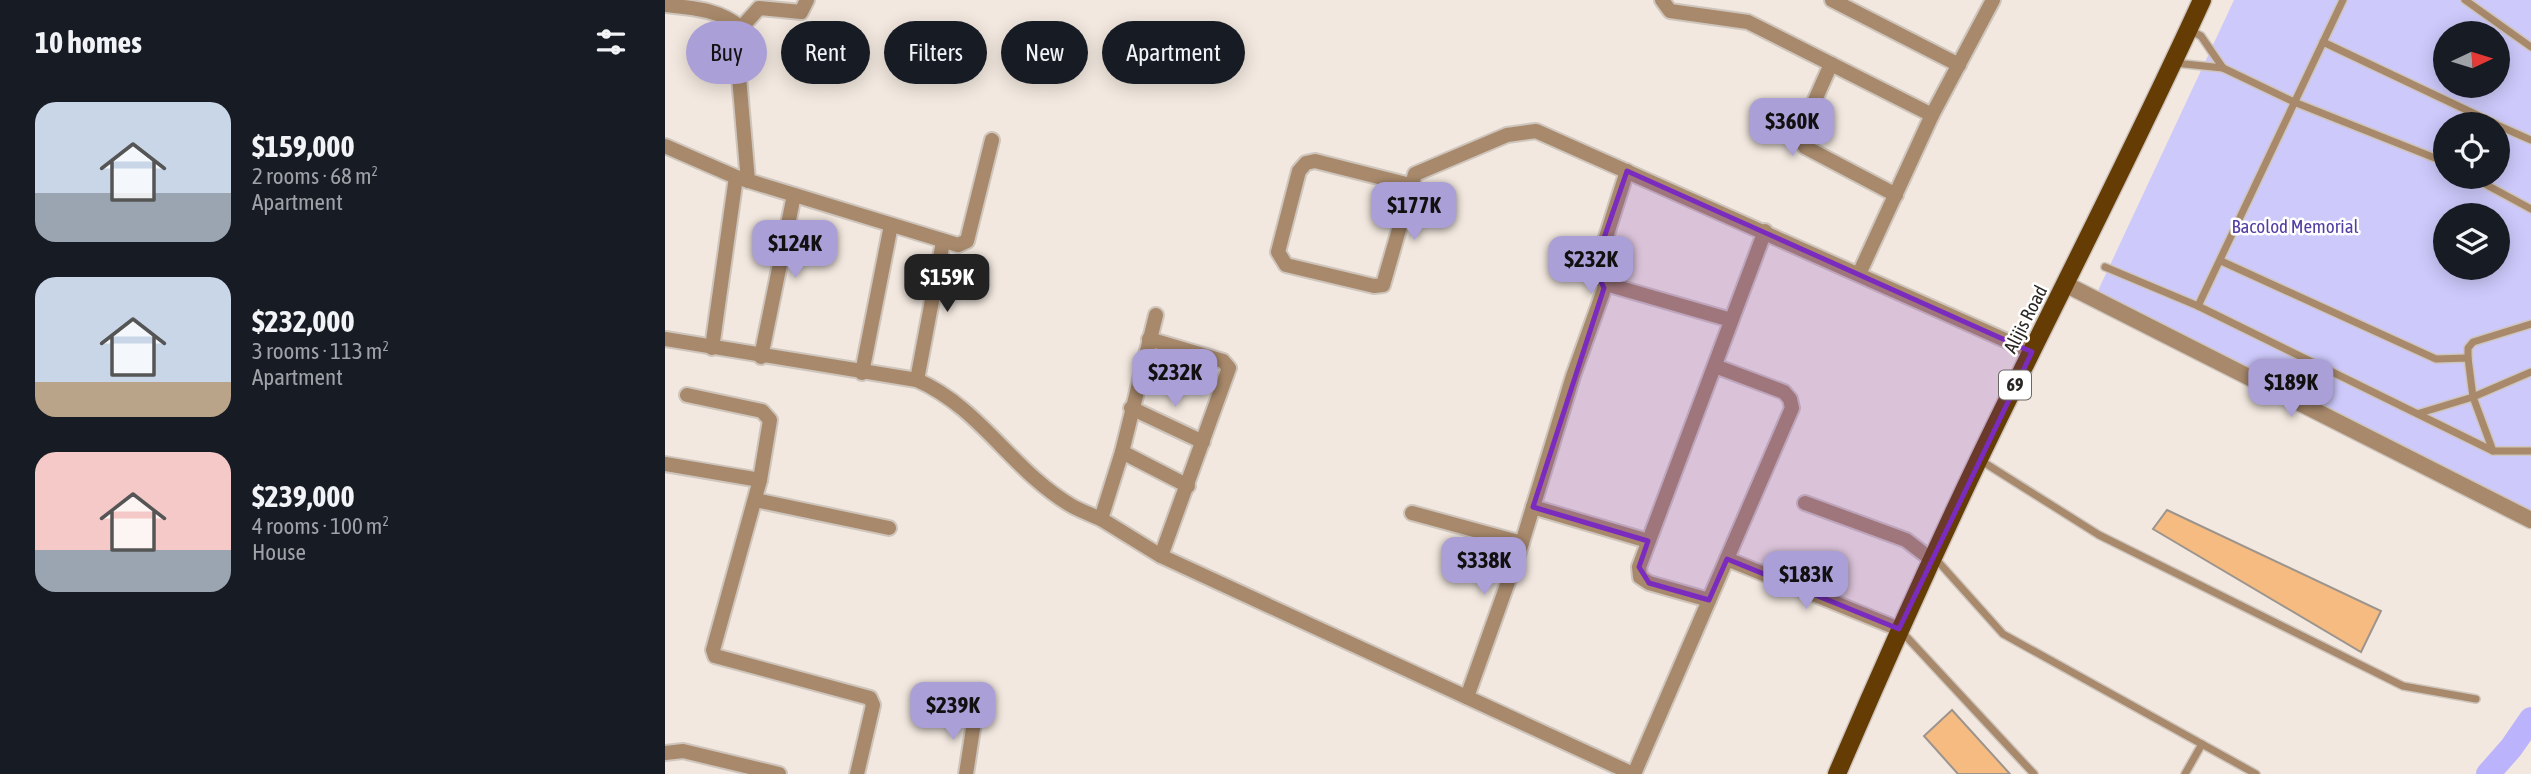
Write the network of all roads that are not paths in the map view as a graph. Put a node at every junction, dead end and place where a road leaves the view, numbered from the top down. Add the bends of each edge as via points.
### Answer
1 (807, 0) edge
2 (1662, 0) edge
3 (1832, 0) edge
4 (1993, 0) edge
5 (2202, 0) edge
6 (2343, 0) edge
7 (2465, 0) edge
8 (665, 5) edge
9 (707, 5) edge
10 (733, 21) edge
11 (747, 21) edge
12 (2189, 30) junction
13 (2323, 41) junction
14 (2531, 47) edge
15 (2173, 62) junction
16 (1831, 64) junction
17 (1959, 65) junction
18 (2223, 68) junction
19 (739, 84) edge
20 (2294, 102) junction
21 (2470, 112) edge
22 (1932, 115) junction
23 (2510, 131) edge
24 (992, 140) dead end
25 (2531, 140) edge
26 (665, 146) edge
27 (2433, 157) edge
28 (1627, 171) junction
29 (742, 179) junction
30 (1410, 185) junction
31 (2494, 189) edge
32 (794, 195) junction
33 (1896, 195) junction
34 (2531, 209) edge
35 (891, 225) junction
36 (1765, 231) junction
37 (943, 242) junction
38 (2221, 261) junction
39 (2105, 267) dead end
40 (1859, 274) junction
41 (1606, 284) junction
42 (2067, 285) junction
43 (2197, 306) junction
44 (1156, 315) dead end
45 (1731, 320) junction
46 (2531, 324) edge
47 (1149, 339) junction
48 (665, 340) edge
49 (712, 348) junction
50 (2032, 352) junction
51 (761, 357) junction
52 (2467, 358) junction
53 (1715, 366) junction
54 (862, 373) junction
55 (2530, 375) edge
56 (917, 380) junction
57 (687, 395) dead end
58 (2473, 397) junction
59 (1132, 408) junction
60 (2420, 413) junction
61 (1203, 442) junction
62 (2493, 451) junction
63 (2531, 451) edge
64 (1122, 452) junction
65 (1979, 460) junction
66 (665, 464) edge
67 (760, 480) junction
68 (1188, 486) junction
69 (755, 500) junction
70 (1805, 503) dead end
71 (1533, 507) junction
72 (1412, 513) dead end
73 (1101, 519) junction
74 (2531, 520) edge
75 (889, 528) dead end
76 (1648, 541) junction
77 (1522, 543) junction
78 (1161, 556) junction
79 (1933, 558) junction
80 (1727, 559) junction
81 (1709, 600) junction
82 (1899, 629) junction
83 (1467, 697) junction
84 (2476, 699) dead end
85 (975, 716) dead end
86 (2203, 744) junction
87 (665, 753) edge
88 (779, 774) edge
89 (859, 774) edge
90 (966, 774) edge
91 (1634, 774) edge
92 (1837, 774) edge
93 (2033, 774) edge
94 (2185, 774) edge
95 (2256, 774) edge

1 - 11 street via 801,12 759,8
2 - 16 street via 1670,10 1748,22
3 - 17 street
4 - 17 street
5 - 12 main road, Alijis Road / 69
6 - 13 lane
7 - 14 lane
8 - 9 street
9 - 10 street
12 - 15 main road, Alijis Road / 69
12 - 18 lane via 2201,36
13 - 20 lane
13 - 21 lane
15 - 18 lane
15 - 42 main road, Alijis Road / 69
16 - 22 street
16 - 33 street via 1801,141
17 - 22 street
18 - 20 lane
19 - 29 street
20 - 27 lane
20 - 38 lane
22 - 33 street
23 - 25 lane
24 - 37 street via 967,241 958,245
26 - 29 street
28 - 30 street via 1536,131 1507,135 1424,169
28 - 36 street
28 - 41 street via 1594,267 1594,275
29 - 32 street
29 - 49 street
30 - 30 street via 1383,285 1280,260 1278,252 1299,171 1306,163 1315,161
31 - 34 lane
32 - 35 street
32 - 51 street
33 - 40 street
35 - 37 street
35 - 54 street
36 - 40 street
36 - 45 street
37 - 56 street
38 - 43 lane
38 - 52 lane via 2436,359
39 - 43 lane
40 - 50 street
41 - 45 street
41 - 71 street
42 - 50 main road, Alijis Road / 69
42 - 74 street
43 - 60 lane
44 - 47 street
45 - 53 street
46 - 52 lane via 2473,342 2467,348
47 - 59 street
47 - 61 street via 1223,361 1229,368
48 - 49 street
49 - 51 street
50 - 65 main road, Alijis Road / 69
51 - 54 street
52 - 58 lane
53 - 76 street
53 - 80 street via 1784,392 1791,408
54 - 56 street
55 - 58 lane
56 - 73 street via 943,391 970,413 1050,490
57 - 67 street via 768,414
58 - 60 lane
58 - 62 lane
59 - 61 street
59 - 64 street
60 - 62 lane
61 - 68 street
62 - 63 lane
64 - 68 street
64 - 73 street
65 - 79 main road, Alijis Road / 69
65 - 84 lane via 2099,535 2403,686
66 - 67 street
67 - 69 street
68 - 78 street
69 - 75 street
69 - 89 street via 713,650 721,660 870,698 873,705
70 - 79 street via 1906,540
71 - 76 street
71 - 77 street
72 - 77 street
73 - 78 street
76 - 81 street via 1640,577
77 - 83 street
78 - 83 street
79 - 82 main road, Alijis Road / 69
79 - 86 lane via 2003,634
80 - 81 street
80 - 82 street
81 - 91 street
82 - 92 main road, Alijis Road / 69
82 - 93 lane
83 - 91 street
85 - 90 street
86 - 94 lane
86 - 95 lane
87 - 88 street via 683,751

